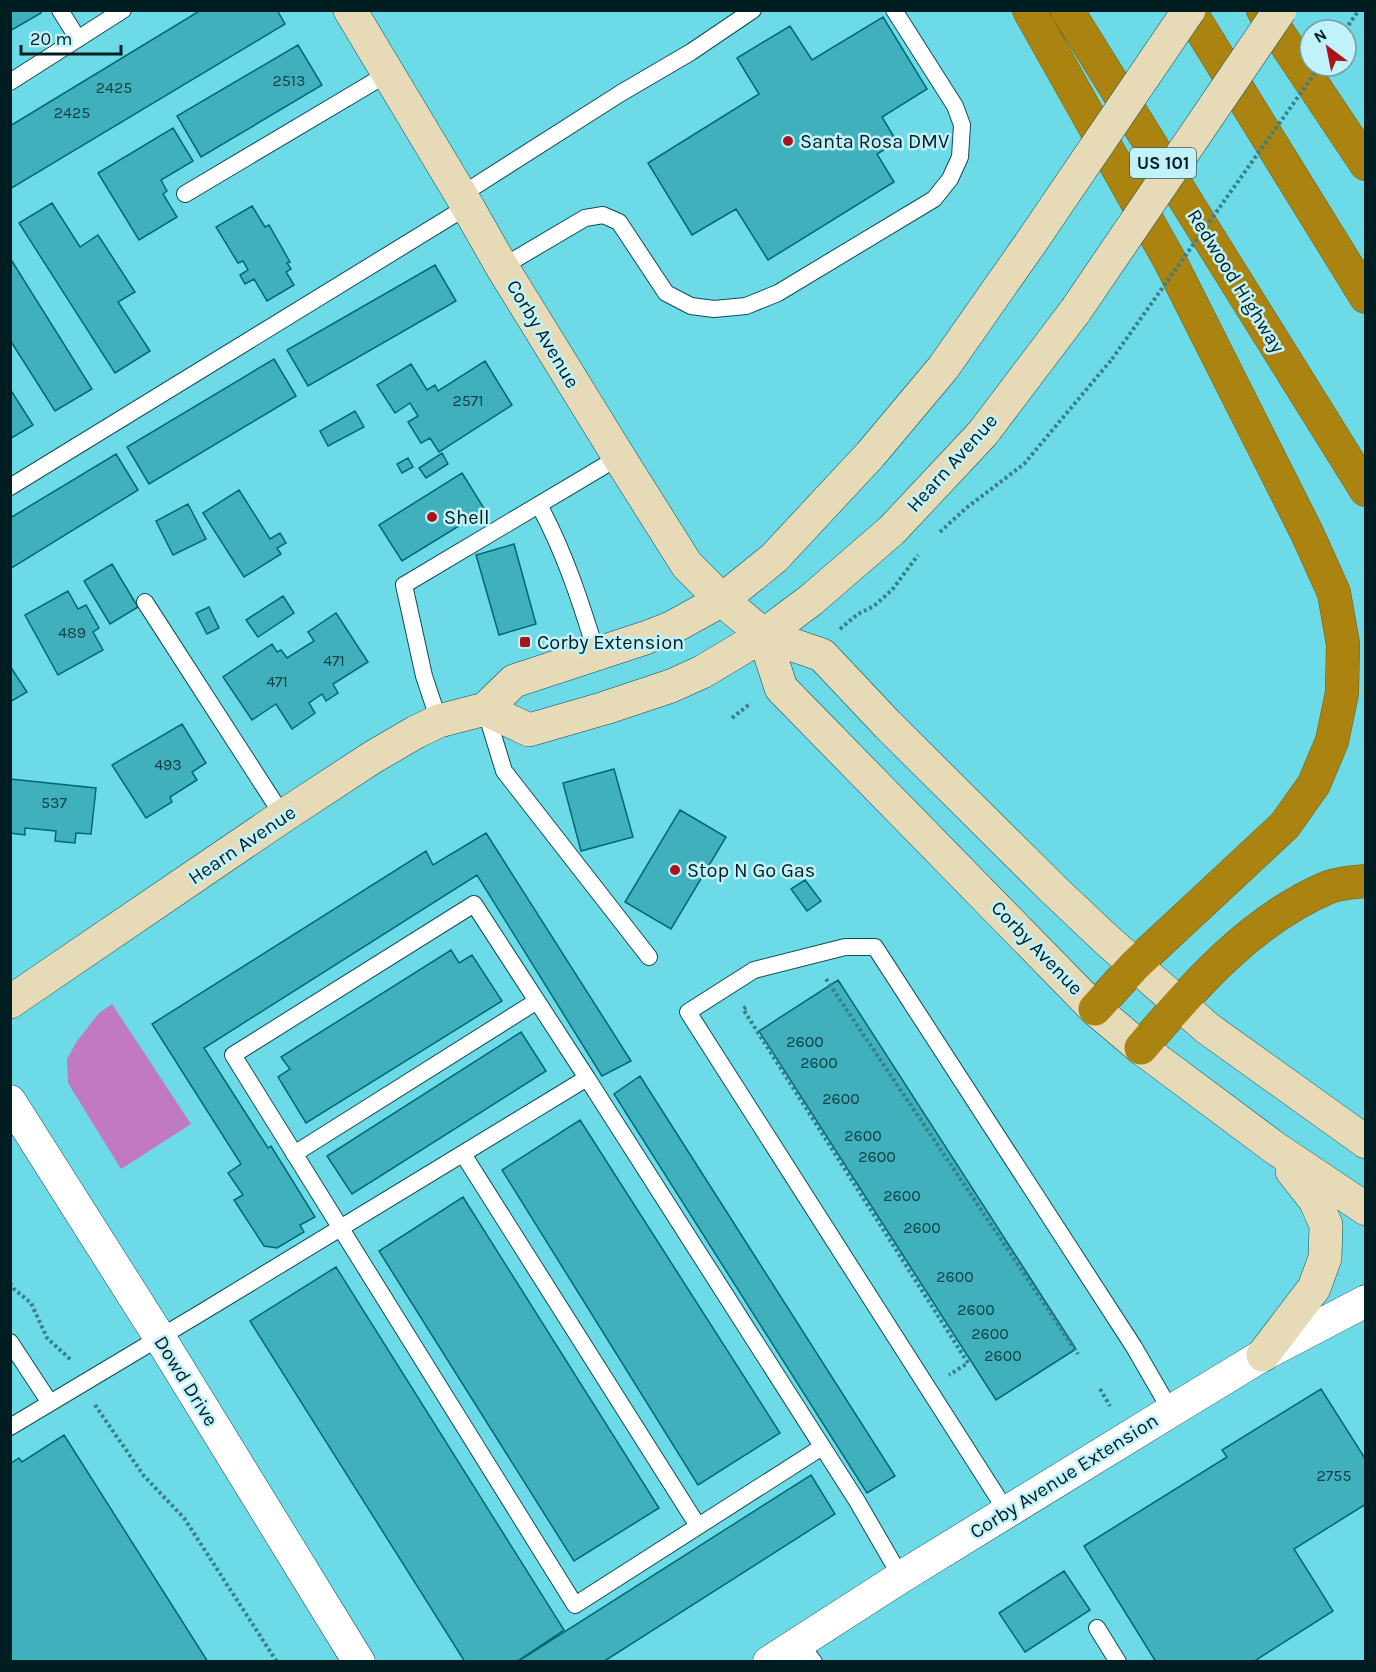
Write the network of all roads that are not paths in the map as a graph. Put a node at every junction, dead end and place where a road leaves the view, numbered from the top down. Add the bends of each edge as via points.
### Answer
1 (60, 10) edge
2 (123, 10) edge
3 (350, 10) edge
4 (753, 10) edge
5 (894, 10) edge
6 (1029, 10) edge
7 (1067, 10) edge
8 (1189, 10) edge
9 (1263, 10) edge
10 (1280, 10) edge
11 (78, 39) junction
12 (387, 74) junction
13 (10, 82) edge
14 (1365, 164) edge
15 (185, 194) dead end
16 (465, 201) junction
17 (502, 267) junction
18 (1365, 297) edge
19 (619, 457) junction
20 (10, 487) edge
21 (1365, 490) edge
22 (539, 505) junction
23 (722, 600) junction
24 (145, 602) dead end
25 (764, 635) junction
26 (597, 655) junction
27 (484, 709) junction
28 (439, 721) junction
29 (283, 816) junction
30 (1365, 880) edge
31 (649, 957) dead end
32 (1134, 965) junction
33 (537, 1001) junction
34 (10, 1002) edge
35 (1179, 1004) junction
36 (1095, 1008) junction
37 (1142, 1048) junction
38 (587, 1078) junction
39 (10, 1101) edge
40 (1365, 1142) edge
41 (1275, 1148) junction
42 (294, 1154) junction
43 (463, 1154) junction
44 (1365, 1209) edge
45 (340, 1228) junction
46 (1365, 1301) edge
47 (160, 1338) junction
48 (10, 1342) edge
49 (1263, 1355) junction
50 (50, 1403) junction
51 (1171, 1411) junction
52 (10, 1427) edge
53 (822, 1447) junction
54 (1007, 1512) junction
55 (699, 1526) junction
56 (901, 1577) junction
57 (1097, 1628) dead end
58 (806, 1652) edge
59 (359, 1662) edge
60 (769, 1662) edge
61 (1119, 1662) edge

1 - 11 lane
2 - 11 lane
3 - 12 main road, Corby Avenue
4 - 16 lane via 621,93
5 - 17 lane via 955,106 962,125 960,157 934,199 778,293 746,306 691,306 666,293 619,222 603,215 585,218
6 - 32 highway via 1170,261 1307,533 1334,593 1343,644 1342,693 1332,741 1314,784 1285,825
7 - 21 highway, Redwood Highway / US 101
8 - 18 highway
8 - 23 main road, Hearn Avenue, bridge via 943,368 870,455 774,558
9 - 14 highway
10 - 25 main road, Hearn Avenue, bridge via 1076,310 983,433 892,530
11 - 13 lane
12 - 15 lane
12 - 16 main road, Corby Avenue
16 - 17 main road, Corby Avenue
16 - 20 lane
17 - 19 main road, Corby Avenue
19 - 22 lane
19 - 23 main road, Corby Avenue via 687,565
22 - 26 lane via 557,537
22 - 28 lane via 404,585 424,676
23 - 25 main road, Corby Avenue
23 - 26 main road, Hearn Avenue via 673,627
24 - 29 lane
25 - 27 main road, Hearn Avenue via 671,686 529,730
25 - 32 main road, Corby Avenue via 822,655 1053,890
25 - 36 main road, Corby Avenue via 781,688
26 - 27 main road, Hearn Avenue via 514,681
27 - 28 main road, Hearn Avenue
27 - 31 lane via 504,771
28 - 29 main road, Hearn Avenue via 373,757
29 - 34 main road, Hearn Avenue
30 - 35 highway via 1331,886 1289,908 1246,939
32 - 35 main road, Corby Avenue
32 - 36 highway
33 - 38 lane
33 - 42 lane
33 - 42 lane via 474,904 233,1055
35 - 37 highway
35 - 40 main road, Corby Avenue via 1207,1029
36 - 37 main road, Corby Avenue
37 - 41 main road, Corby Avenue
38 - 43 lane
38 - 53 lane
39 - 47 street, Dowd Drive
41 - 44 main road, Corby Avenue
41 - 49 main road via 1315,1200 1326,1225 1325,1258 1314,1288
42 - 45 lane
43 - 45 lane
43 - 55 lane
45 - 47 lane
45 - 55 lane via 575,1605
46 - 49 street, Corby Avenue Extension
47 - 50 lane
47 - 59 street, Dowd Drive
48 - 50 lane
49 - 51 street, Corby Avenue Extension
50 - 52 lane
51 - 54 street, Corby Avenue Extension
51 - 54 lane via 1134,1347 875,947 845,947 754,970 688,1012
53 - 55 lane
53 - 56 lane
54 - 56 street, Corby Avenue Extension
56 - 58 street, Corby Avenue Extension
57 - 61 lane
58 - 60 street, Corby Avenue Extension

